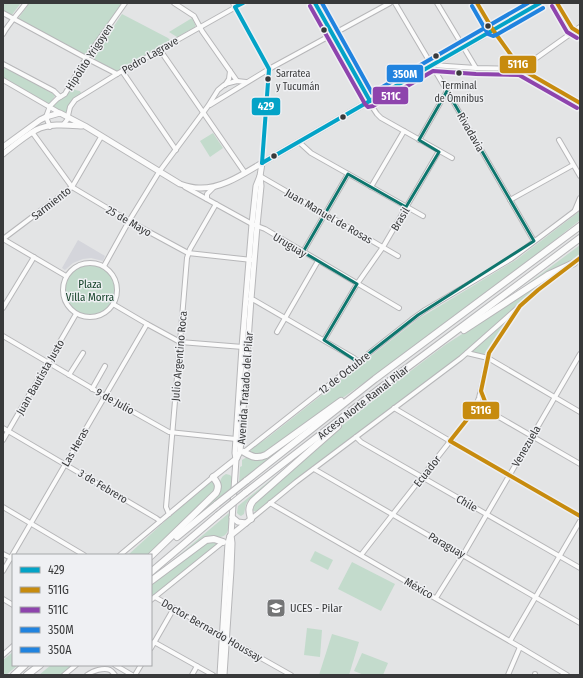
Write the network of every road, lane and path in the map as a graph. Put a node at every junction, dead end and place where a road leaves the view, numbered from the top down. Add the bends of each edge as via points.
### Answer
1 (26, 3) edge
2 (125, 3) edge
3 (174, 3) edge
4 (242, 3) edge
5 (315, 3) edge
6 (390, 3) edge
7 (395, 3) edge
8 (437, 3) edge
9 (477, 3) edge
10 (540, 3) edge
11 (557, 3) edge
12 (234, 5) edge
13 (3, 13) edge
14 (14, 19) junction
15 (200, 27) junction
16 (580, 27) edge
17 (493, 30) junction
18 (575, 30) junction
19 (3, 34) edge
20 (580, 34) edge
21 (332, 35) junction
22 (463, 47) junction
23 (160, 50) junction
24 (86, 58) junction
25 (3, 64) edge
26 (432, 66) junction
27 (476, 68) junction
28 (269, 69) junction
29 (521, 69) junction
30 (122, 71) junction
31 (230, 71) junction
32 (117, 74) junction
33 (3, 80) edge
34 (237, 81) junction
35 (246, 82) junction
36 (224, 85) junction
37 (236, 89) junction
38 (218, 90) junction
39 (447, 90) junction
40 (60, 97) junction
41 (222, 97) junction
42 (369, 102) junction
43 (580, 103) edge
44 (50, 106) junction
45 (208, 106) junction
46 (203, 112) junction
47 (60, 113) junction
48 (46, 117) junction
49 (67, 117) junction
50 (63, 125) junction
51 (85, 126) junction
52 (50, 127) junction
53 (404, 131) junction
54 (32, 132) junction
55 (101, 137) junction
56 (419, 140) junction
57 (558, 140) dead end
58 (299, 142) junction
59 (3, 147) edge
60 (176, 150) junction
61 (439, 151) junction
62 (3, 154) edge
63 (452, 158) dead end
64 (262, 163) junction
65 (573, 165) junction
66 (159, 172) junction
67 (245, 173) junction
68 (348, 174) junction
69 (260, 176) junction
70 (580, 176) edge
71 (180, 184) junction
72 (72, 187) junction
73 (214, 187) junction
74 (371, 187) junction
75 (580, 198) edge
76 (207, 199) junction
77 (510, 200) junction
78 (216, 204) junction
79 (406, 207) junction
80 (580, 207) edge
81 (575, 210) junction
82 (325, 214) junction
83 (423, 216) dead end
84 (129, 221) junction
85 (254, 225) junction
86 (580, 225) edge
87 (580, 238) edge
88 (3, 239) edge
89 (534, 241) junction
90 (383, 247) junction
91 (303, 252) junction
92 (188, 253) junction
93 (398, 256) dead end
94 (34, 257) junction
95 (580, 258) edge
96 (252, 260) junction
97 (318, 261) junction
98 (574, 263) junction
99 (104, 266) junction
100 (66, 276) junction
101 (357, 284) junction
102 (248, 299) junction
103 (113, 304) junction
104 (520, 306) junction
105 (3, 308) edge
106 (399, 308) dead end
107 (76, 314) junction
108 (285, 318) junction
109 (503, 321) junction
110 (146, 324) junction
111 (508, 326) junction
112 (277, 332) dead end
113 (3, 336) edge
114 (324, 340) junction
115 (180, 342) junction
116 (440, 344) junction
117 (245, 347) junction
118 (83, 353) dead end
119 (467, 353) junction
120 (580, 354) edge
121 (488, 358) junction
122 (358, 362) junction
123 (48, 363) junction
124 (106, 366) dead end
125 (69, 375) junction
126 (375, 379) junction
127 (388, 382) junction
128 (92, 389) junction
129 (481, 391) junction
130 (105, 396) junction
131 (554, 397) junction
132 (477, 404) junction
133 (486, 404) junction
134 (394, 408) junction
135 (481, 410) junction
136 (473, 412) junction
137 (580, 412) edge
138 (492, 413) junction
139 (3, 428) edge
140 (8, 431) junction
141 (172, 432) junction
142 (531, 436) junction
143 (356, 437) junction
144 (236, 439) junction
145 (3, 440) edge
146 (450, 441) junction
147 (244, 452) junction
148 (236, 459) junction
149 (65, 464) junction
150 (580, 464) edge
151 (222, 469) junction
152 (314, 469) junction
153 (235, 475) junction
154 (509, 475) junction
155 (213, 477) junction
156 (422, 477) junction
157 (270, 503) junction
158 (3, 507) edge
159 (168, 514) junction
160 (393, 514) junction
161 (486, 514) junction
162 (232, 516) junction
163 (580, 516) edge
164 (160, 521) junction
165 (249, 521) junction
166 (580, 521) edge
167 (30, 524) junction
168 (231, 535) junction
169 (223, 542) junction
170 (3, 554) edge
171 (15, 554) edge
172 (82, 554) edge
173 (121, 554) edge
174 (361, 555) junction
175 (463, 555) junction
176 (152, 556) edge
177 (152, 556) edge
178 (560, 556) junction
179 (12, 559) edge
180 (580, 568) edge
181 (3, 571) edge
182 (152, 571) edge
183 (152, 581) edge
184 (155, 597) junction
185 (536, 597) junction
186 (436, 598) junction
187 (3, 599) edge
188 (152, 599) edge
189 (12, 604) edge
190 (174, 608) junction
191 (580, 623) edge
192 (224, 638) junction
193 (510, 641) junction
194 (154, 642) junction
195 (152, 646) edge
196 (12, 647) edge
197 (520, 647) junction
198 (3, 655) edge
199 (24, 666) edge
200 (39, 666) edge
201 (75, 666) edge
202 (116, 666) edge
203 (140, 666) edge
204 (197, 666) junction
205 (14, 675) edge
206 (27, 675) edge
207 (64, 675) edge
208 (87, 675) edge
209 (115, 675) edge
210 (133, 675) edge
211 (192, 675) edge
212 (213, 675) edge
213 (220, 675) edge
214 (224, 675) edge
215 (291, 675) edge
216 (508, 675) edge
217 (567, 675) edge

1 - 14 street
2 - 24 street, Hipólito Yrigoyen
3 - 15 street via 194,16
4 - 12 street, Pedro Lagrave
5 - 21 street
6 - 21 street
7 - 26 street, Rivadavia
8 - 22 street
9 - 17 street
10 - 17 main road, Uruguay
11 - 18 street
12 - 15 street, Pedro Lagrave
12 - 28 street
13 - 14 street
14 - 19 street
14 - 24 street
15 - 23 street, Pedro Lagrave
15 - 31 street
16 - 18 street
17 - 22 main road, Uruguay
17 - 29 street
18 - 20 street
18 - 29 street
21 - 28 street
21 - 42 street
22 - 26 main road, Uruguay
22 - 27 street
23 - 30 street, Pedro Lagrave
23 - 46 street
24 - 32 street
24 - 40 street, Hipólito Yrigoyen via 65,94
25 - 40 street via 54,91
26 - 27 street
26 - 39 street, Rivadavia
26 - 42 main road, Uruguay
27 - 29 street
28 - 35 street
28 - 64 street
29 - 43 street
30 - 32 street, Pedro Lagrave
30 - 60 street
31 - 34 street
31 - 36 street
32 - 49 street, Pedro Lagrave via 75,100
33 - 44 street
34 - 35 street
34 - 36 street
34 - 37 street
35 - 37 street
36 - 38 street
37 - 41 street
38 - 41 street
38 - 45 street
39 - 56 street
39 - 77 street, Rivadavia
40 - 44 street, Hipólito Yrigoyen
41 - 45 street
42 - 53 street via 378,116
42 - 58 main road, Uruguay
44 - 47 street
44 - 48 street
45 - 46 street
46 - 60 street
46 - 67 street
47 - 48 main road
47 - 49 main road, Uruguay
48 - 52 street
48 - 59 main road
49 - 50 street, Pedro Lagrave
49 - 51 main road, Uruguay
50 - 51 main road
50 - 52 main road
51 - 55 main road, Uruguay
52 - 54 main road
53 - 56 street
53 - 74 street
54 - 62 main road
54 - 72 street, 25 de Mayo
55 - 66 main road, Uruguay
55 - 72 street, Sarmiento
56 - 61 street
57 - 65 street
58 - 64 main road, Uruguay
58 - 68 street via 311,153
60 - 66 street
61 - 63 street
61 - 79 street, Brasil
64 - 67 main road, Uruguay
64 - 69 main road, Avenida Tratado del Pilar
65 - 70 street
65 - 77 street
66 - 71 main road, Uruguay
66 - 84 street
67 - 73 main road, Uruguay
68 - 74 street
68 - 82 street
69 - 82 street, Juan Manuel de Rosas
69 - 85 main road, Avenida Tratado del Pilar via 261,186
71 - 73 main road, Uruguay via 192,188
71 - 76 street, Uruguay
72 - 84 street, 25 de Mayo
72 - 88 street, Sarmiento
73 - 76 street via 207,194
74 - 79 street
75 - 81 street
76 - 78 street, Uruguay
77 - 89 street, Rivadavia
78 - 85 street, Uruguay
78 - 92 street, Julio Argentino Roca
79 - 83 street
79 - 90 street, Brasil
80 - 81 street, 12 de Octubre
81 - 89 street, 12 de Octubre
82 - 90 street, Juan Manuel de Rosas
82 - 91 street
84 - 92 street, 25 de Mayo
84 - 99 street
85 - 91 street, Uruguay
85 - 96 main road, Avenida Tratado del Pilar
86 - 126 highway, Acceso Norte Ramal Pilar
87 - 116 highway, Acceso Norte Ramal Pilar
88 - 94 street
89 - 122 street, 12 de Octubre via 511,259 422,312
90 - 93 street, Juan Manuel de Rosas
90 - 101 street, Brasil
91 - 97 street, Uruguay
92 - 96 street, 25 de Mayo
92 - 115 street, Julio Argentino Roca
94 - 100 street
94 - 105 street
95 - 98 street
96 - 102 main road, Avenida Tratado del Pilar
97 - 101 street, Uruguay
97 - 108 street
98 - 104 street
98 - 116 highway via 548,275
99 - 100 street via 92,262 84,263
99 - 103 street via 116,280 117,296
100 - 107 street via 62,293 68,307
101 - 106 street, Uruguay
101 - 114 street, Brasil
102 - 108 street
102 - 117 main road, Avenida Tratado del Pilar
103 - 107 street via 109,310 95,317 88,318
103 - 110 street
104 - 109 street
104 - 111 street, Ecuador
107 - 123 street, Juan Bautista Justo
108 - 112 street
108 - 114 street
109 - 111 street
109 - 119 street
110 - 115 street
110 - 130 street, Las Heras
111 - 121 street, Ecuador
113 - 123 street, 9 de Julio
114 - 122 street
115 - 117 street
115 - 141 street, Julio Argentino Roca
116 - 127 highway, Acceso Norte Ramal Pilar
117 - 144 main road, Avenida Tratado del Pilar
117 - 148 main road, Avenida Tratado del Pilar via 240,452
118 - 125 street
119 - 121 street
119 - 134 street
120 - 131 street, Venezuela
121 - 129 street, Ecuador
121 - 131 street
122 - 147 street, 12 de Octubre
123 - 125 street, 9 de Julio
123 - 140 street, Juan Bautista Justo
124 - 128 street
125 - 128 street, 9 de Julio
126 - 147 highway via 347,396 270,453 256,458
126 - 176 highway, Acceso Norte Ramal Pilar, bridge
127 - 165 highway via 255,499 250,507
127 - 182 highway, Acceso Norte Ramal Pilar, bridge via 218,515
128 - 130 street, 9 de Julio
129 - 132 street, Ecuador
129 - 133 street
130 - 141 street, 9 de Julio
130 - 149 street, Las Heras
131 - 137 street
131 - 142 street, Venezuela
132 - 133 street
132 - 135 street
132 - 136 street, Ecuador
133 - 135 street
133 - 138 street
134 - 143 street
134 - 146 street
135 - 136 street
135 - 138 street
136 - 146 street, Ecuador
138 - 142 street
139 - 140 street, 3 de Febrero
140 - 145 street, Juan Bautista Justo
140 - 149 street, 3 de Febrero
141 - 144 street, 9 de Julio
141 - 159 street, Julio Argentino Roca via 166,507
142 - 150 street
142 - 154 street, Venezuela
143 - 152 street
143 - 156 street, Chile
144 - 148 main road, Avenida Tratado del Pilar
146 - 154 street
146 - 156 street, Ecuador
147 - 148 main road, 12 de Octubre
148 - 151 main road, 12 de Octubre
148 - 153 main road
149 - 164 street, 3 de Febrero
149 - 167 street, Las Heras
151 - 153 main road
151 - 155 main road, 12 de Octubre
152 - 157 street
152 - 160 street, Paraguay
153 - 162 main road
154 - 161 street, Venezuela
154 - 163 street
155 - 159 street, 12 de Octubre
155 - 177 highway via 218,484 216,493
156 - 160 street, Ecuador
156 - 161 street, Chile
157 - 165 street
157 - 174 street, México
158 - 167 street
159 - 164 street, 12 de Octubre
160 - 174 street, Ecuador
160 - 175 street, Paraguay
161 - 175 street, Venezuela
161 - 178 street, Chile
162 - 165 main road via 238,522
162 - 168 main road
164 - 173 street, 12 de Octubre
165 - 168 main road
166 - 178 street
167 - 171 street, Las Heras
167 - 172 street
168 - 169 main road
168 - 192 main road via 228,543
169 - 183 highway via 214,538 206,540
169 - 184 street
170 - 179 street
174 - 186 street, México
175 - 185 street, Paraguay
175 - 186 street, Venezuela
178 - 180 street, Chile
178 - 185 street
179 - 181 street, Las Heras
184 - 188 street
184 - 190 street, Doctor Bernardo Houssay
185 - 191 street, Paraguay
185 - 193 street
186 - 193 street, México
187 - 189 street
190 - 192 street, Doctor Bernardo Houssay
190 - 194 street
192 - 213 main road
192 - 214 main road
192 - 215 street, Doctor Bernardo Houssay
193 - 197 street, México
194 - 195 street
194 - 204 street
196 - 198 street
197 - 216 street
197 - 217 street, México
199 - 205 highway
200 - 206 highway
201 - 207 street
202 - 210 street
203 - 210 street
204 - 211 street
204 - 212 street
208 - 209 street via 105,670 110,670

